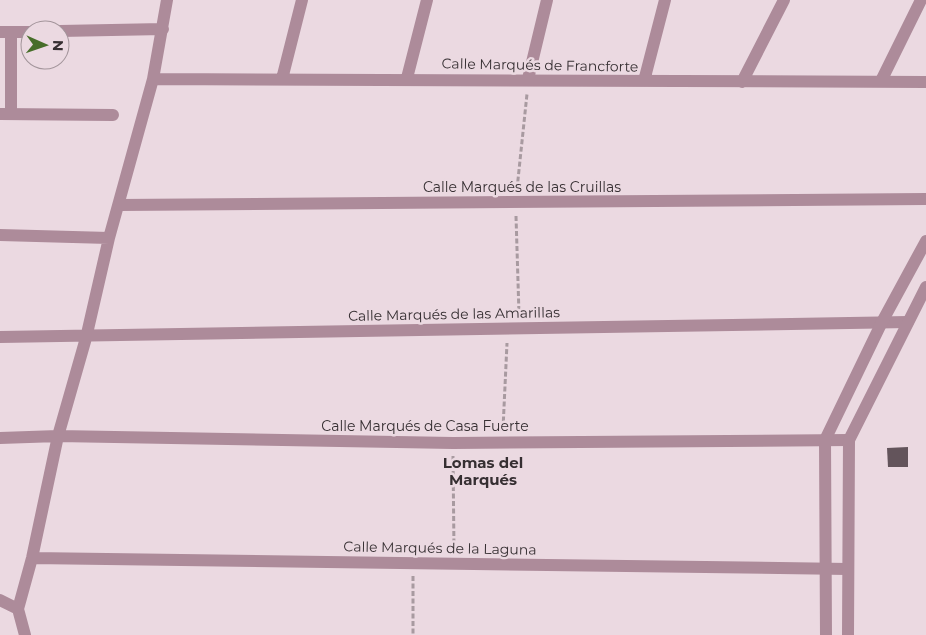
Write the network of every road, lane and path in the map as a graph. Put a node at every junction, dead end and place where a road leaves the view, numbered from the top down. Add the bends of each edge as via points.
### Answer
1 (167, 0) edge
2 (302, 0) edge
3 (427, 0) edge
4 (547, 0) edge
5 (665, 0) edge
6 (784, 0) edge
7 (921, 0) edge
8 (163, 29) junction
9 (70, 31) edge
10 (6, 32) edge
11 (20, 32) edge
12 (407, 78) junction
13 (153, 79) junction
14 (528, 79) junction
15 (282, 80) junction
16 (644, 81) junction
17 (881, 81) junction
18 (742, 82) junction
19 (926, 82) edge
20 (6, 114) edge
21 (113, 115) dead end
22 (926, 199) edge
23 (119, 205) junction
24 (0, 235) edge
25 (109, 238) junction
26 (926, 241) edge
27 (926, 287) edge
28 (882, 322) junction
29 (908, 322) junction
30 (507, 328) junction
31 (0, 337) edge
32 (86, 338) junction
33 (58, 436) junction
34 (0, 438) edge
35 (826, 440) junction
36 (849, 440) junction
37 (502, 442) junction
38 (453, 443) junction
39 (32, 558) junction
40 (413, 563) junction
41 (454, 563) junction
42 (826, 569) junction
43 (848, 570) junction
44 (0, 600) edge
45 (18, 609) junction
46 (25, 635) edge
47 (413, 635) edge
48 (826, 635) edge
49 (848, 635) edge

1 - 8 street
2 - 15 street
3 - 12 street
4 - 14 street
5 - 16 street
6 - 18 street
7 - 17 street
8 - 9 street
8 - 13 street
10 - 11 street
10 - 20 street
12 - 14 street, Calle Marqués de Francforte
12 - 15 street, Calle Marqués de Francforte
13 - 15 street, Calle Marqués de Francforte
13 - 23 street
14 - 16 street, Calle Marqués de Francforte
16 - 18 street, Calle Marqués de Francforte
17 - 18 street, Calle Marqués de Francforte
17 - 19 street, Calle Marqués de Francforte
20 - 21 street
22 - 23 street, Calle Marqués de las Cruillas
23 - 25 street
24 - 25 street
25 - 32 street
26 - 28 street
27 - 29 street
28 - 29 street, Calle Marqués de las Amarillas
28 - 30 street, Calle Marqués de las Amarillas
28 - 35 street
29 - 36 street
30 - 32 street, Calle Marqués de las Amarillas
30 - 37 path
31 - 32 street, Calle Marqués de las Amarillas
32 - 33 street
33 - 34 street, Calle Marqués de Casa Fuerte
33 - 38 street, Calle Marqués de Casa Fuerte
33 - 39 street
35 - 36 street, Calle Marqués de Casa Fuerte
35 - 37 street, Calle Marqués de Casa Fuerte
35 - 42 street
36 - 43 street
37 - 38 street, Calle Marqués de Casa Fuerte
38 - 41 path
39 - 40 street, Calle Marqués de la Laguna
39 - 45 street
40 - 41 street, Calle Marqués de la Laguna
40 - 47 path
41 - 42 street, Calle Marqués de la Laguna
42 - 43 street, Calle Marqués de la Laguna
42 - 48 street
43 - 49 street
44 - 45 street
45 - 46 street

